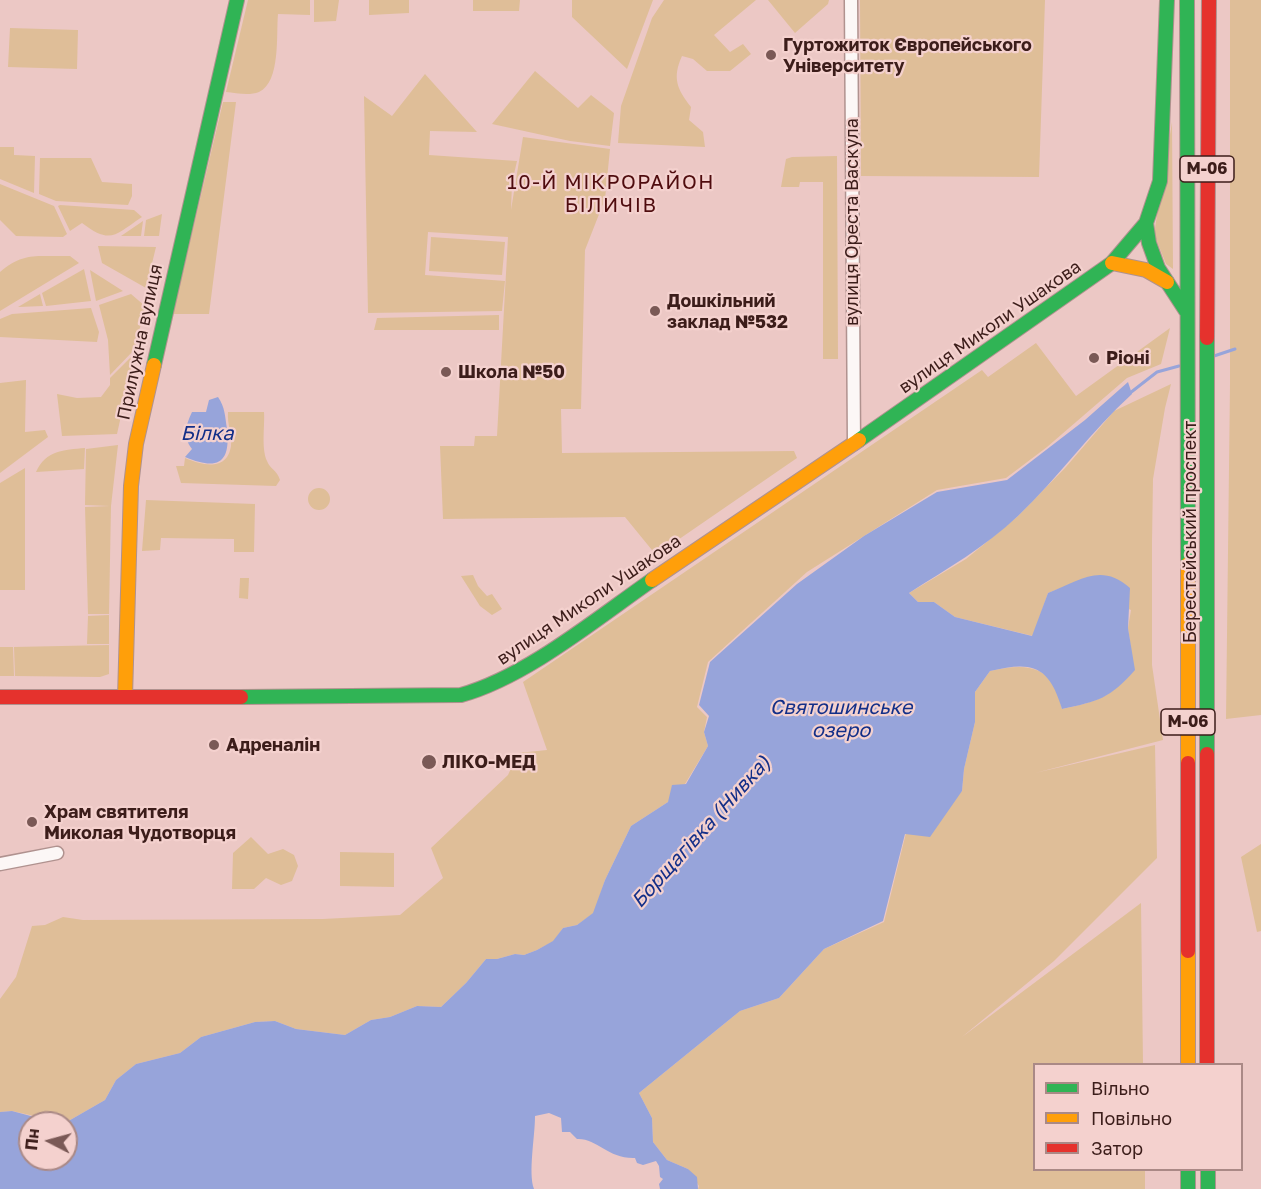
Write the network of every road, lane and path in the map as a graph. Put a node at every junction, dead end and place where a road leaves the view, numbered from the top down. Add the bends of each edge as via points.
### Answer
1 (237, 0) edge
2 (851, 0) edge
3 (1167, 0) edge
4 (1187, 0) edge
5 (1209, 0) edge
6 (1146, 223) junction
7 (1112, 263) junction
8 (1171, 284) junction
9 (1188, 314) junction
10 (854, 444) junction
11 (0, 697) edge
12 (125, 697) junction
13 (57, 853) dead end
14 (0, 864) edge
15 (1188, 1063) edge
16 (1207, 1063) edge
17 (1188, 1171) edge
18 (1208, 1171) edge
19 (1188, 1189) edge
20 (1208, 1189) edge

1 - 12 main road, Прилужна вулиця via 136,444 131,486
2 - 10 street, вулиця Ореста Васкула
3 - 6 main road via 1160,181
4 - 9 main road, Берестейський проспект / М-06
5 - 16 main road, Берестейський проспект / М-06
6 - 7 main road, вулиця Миколи Ушакова
6 - 8 main road via 1158,268
7 - 8 main road via 1146,270
7 - 10 main road, вулиця Миколи Ушакова
8 - 9 main road
9 - 15 main road, Берестейський проспект / М-06
10 - 12 main road, вулиця Миколи Ушакова via 578,632 490,687 461,695
11 - 12 main road, вулиця Миколи Ушакова
13 - 14 street
17 - 19 main road
18 - 20 main road

